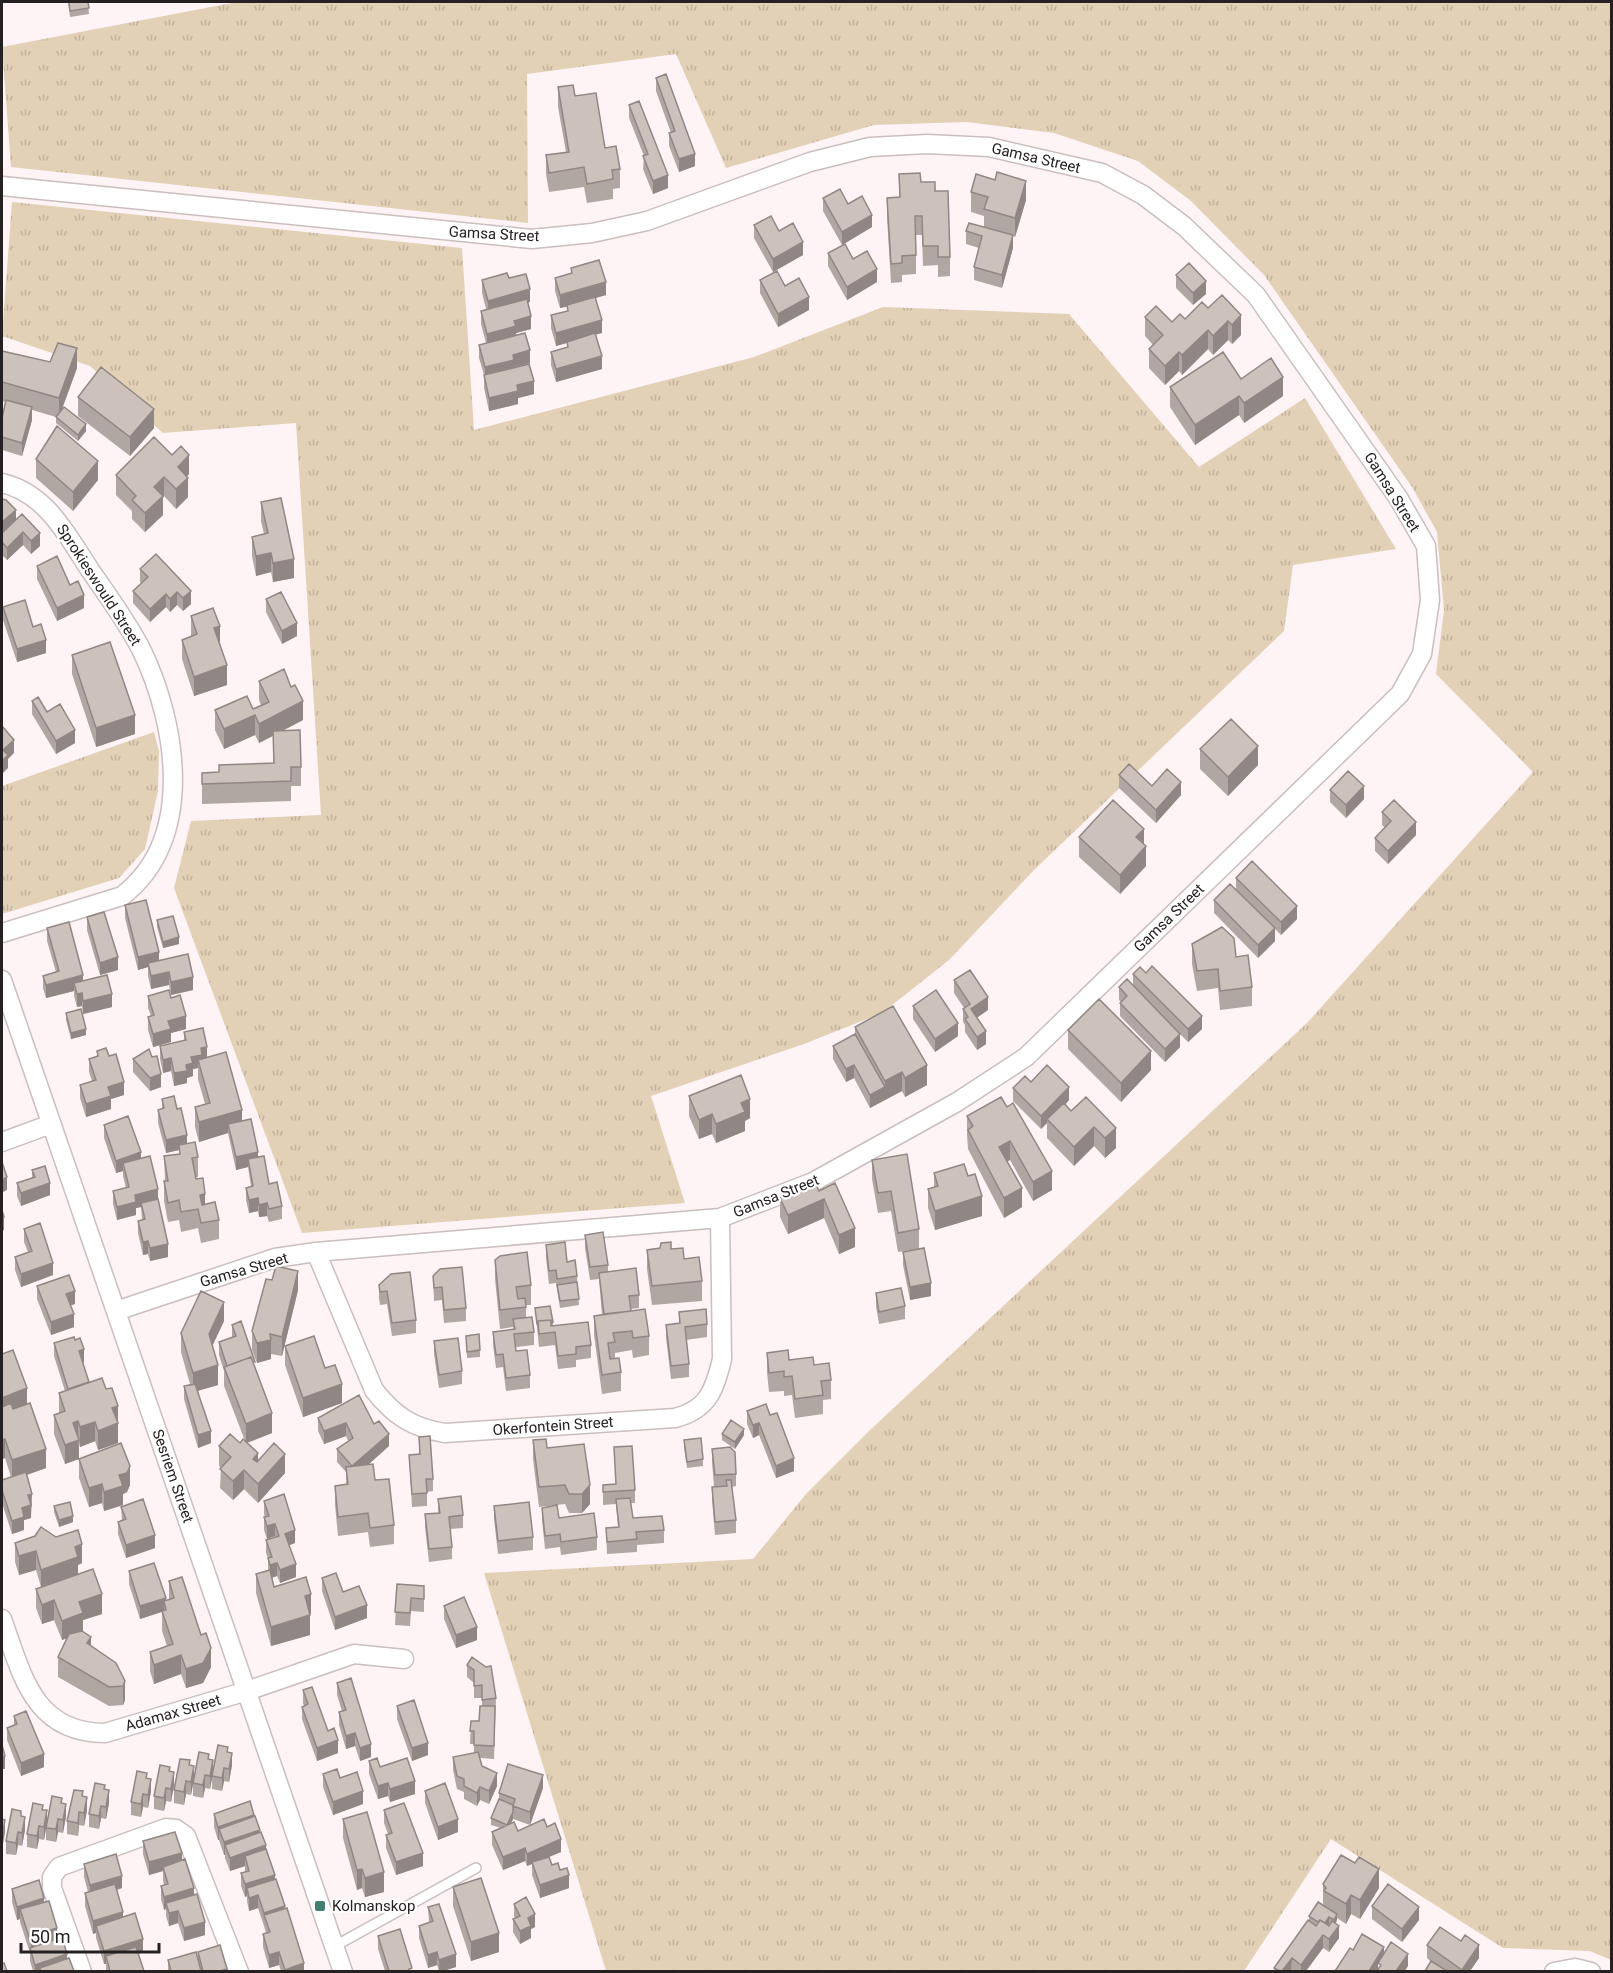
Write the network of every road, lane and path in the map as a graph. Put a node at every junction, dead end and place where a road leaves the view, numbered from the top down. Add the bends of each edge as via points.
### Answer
1 (2, 186) edge
2 (2, 483) edge
3 (2, 933) edge
4 (2, 980) edge
5 (51, 1124) junction
6 (2, 1142) edge
7 (720, 1218) junction
8 (316, 1252) junction
9 (116, 1311) junction
10 (2, 1618) edge
11 (404, 1659) dead end
12 (247, 1692) junction
13 (476, 1868) dead end
14 (334, 1946) junction
15 (82, 1971) edge
16 (239, 1971) edge
17 (343, 1971) edge
18 (1554, 1971) edge
19 (1590, 1971) edge

1 - 7 street, Gamsa Street via 532,239 592,233 647,221 810,162 870,147 989,147 1102,173 1143,195 1184,226 1256,295 1303,359 1399,499 1426,546 1430,600 1422,654 1400,694 1026,1057 957,1102 822,1178
2 - 3 street, Sprokieswould Street via 16,487 51,511 141,651 171,741 173,800 162,843 149,871 137,885 122,896
4 - 5 street, Sesriem Street
5 - 6 street
5 - 9 street, Sesriem Street
7 - 8 street, Gamsa Street
7 - 8 street, Okerfontein Street via 722,1359 707,1400 693,1414 675,1418 445,1433 403,1421 374,1390
8 - 9 street, Gamsa Street via 275,1258
9 - 12 street, Sesriem Street
10 - 12 street, Adamax Street via 32,1696 50,1716 84,1733 105,1733
11 - 12 street, Adamax Street via 354,1654
12 - 14 street, Sesriem Street
13 - 14 lane
14 - 17 street, Sesriem Street
15 - 16 street via 52,1888 52,1877 59,1867 166,1828 186,1836
18 - 19 street

